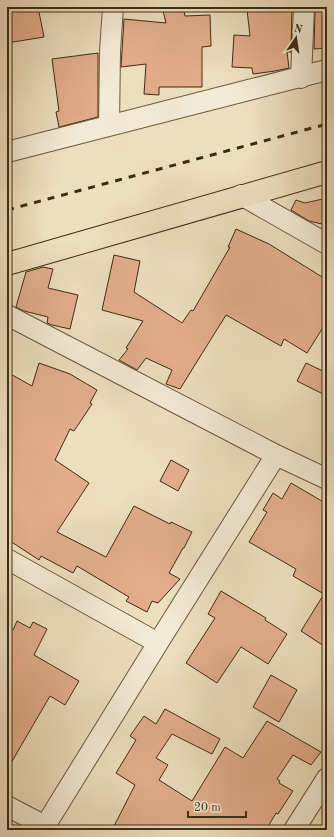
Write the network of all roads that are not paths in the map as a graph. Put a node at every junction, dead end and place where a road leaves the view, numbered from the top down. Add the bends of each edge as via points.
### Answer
1 (304, 7) edge
2 (119, 8) edge
3 (327, 70) edge
4 (301, 78) junction
5 (108, 126) junction
6 (7, 152) edge
7 (327, 172) edge
8 (241, 196) junction
9 (327, 244) edge
10 (7, 264) edge
11 (7, 315) edge
12 (276, 455) junction
13 (327, 479) edge
14 (7, 559) edge
15 (158, 643) junction
16 (327, 778) edge
17 (7, 806) edge
18 (43, 828) edge
19 (294, 830) edge

1 - 4 street
2 - 5 street via 110,51
3 - 4 street
4 - 5 street
5 - 6 street
7 - 8 main road
8 - 9 street
8 - 10 main road
11 - 12 street
12 - 13 street
12 - 15 street
14 - 15 street
15 - 18 street
16 - 19 street
17 - 18 street

